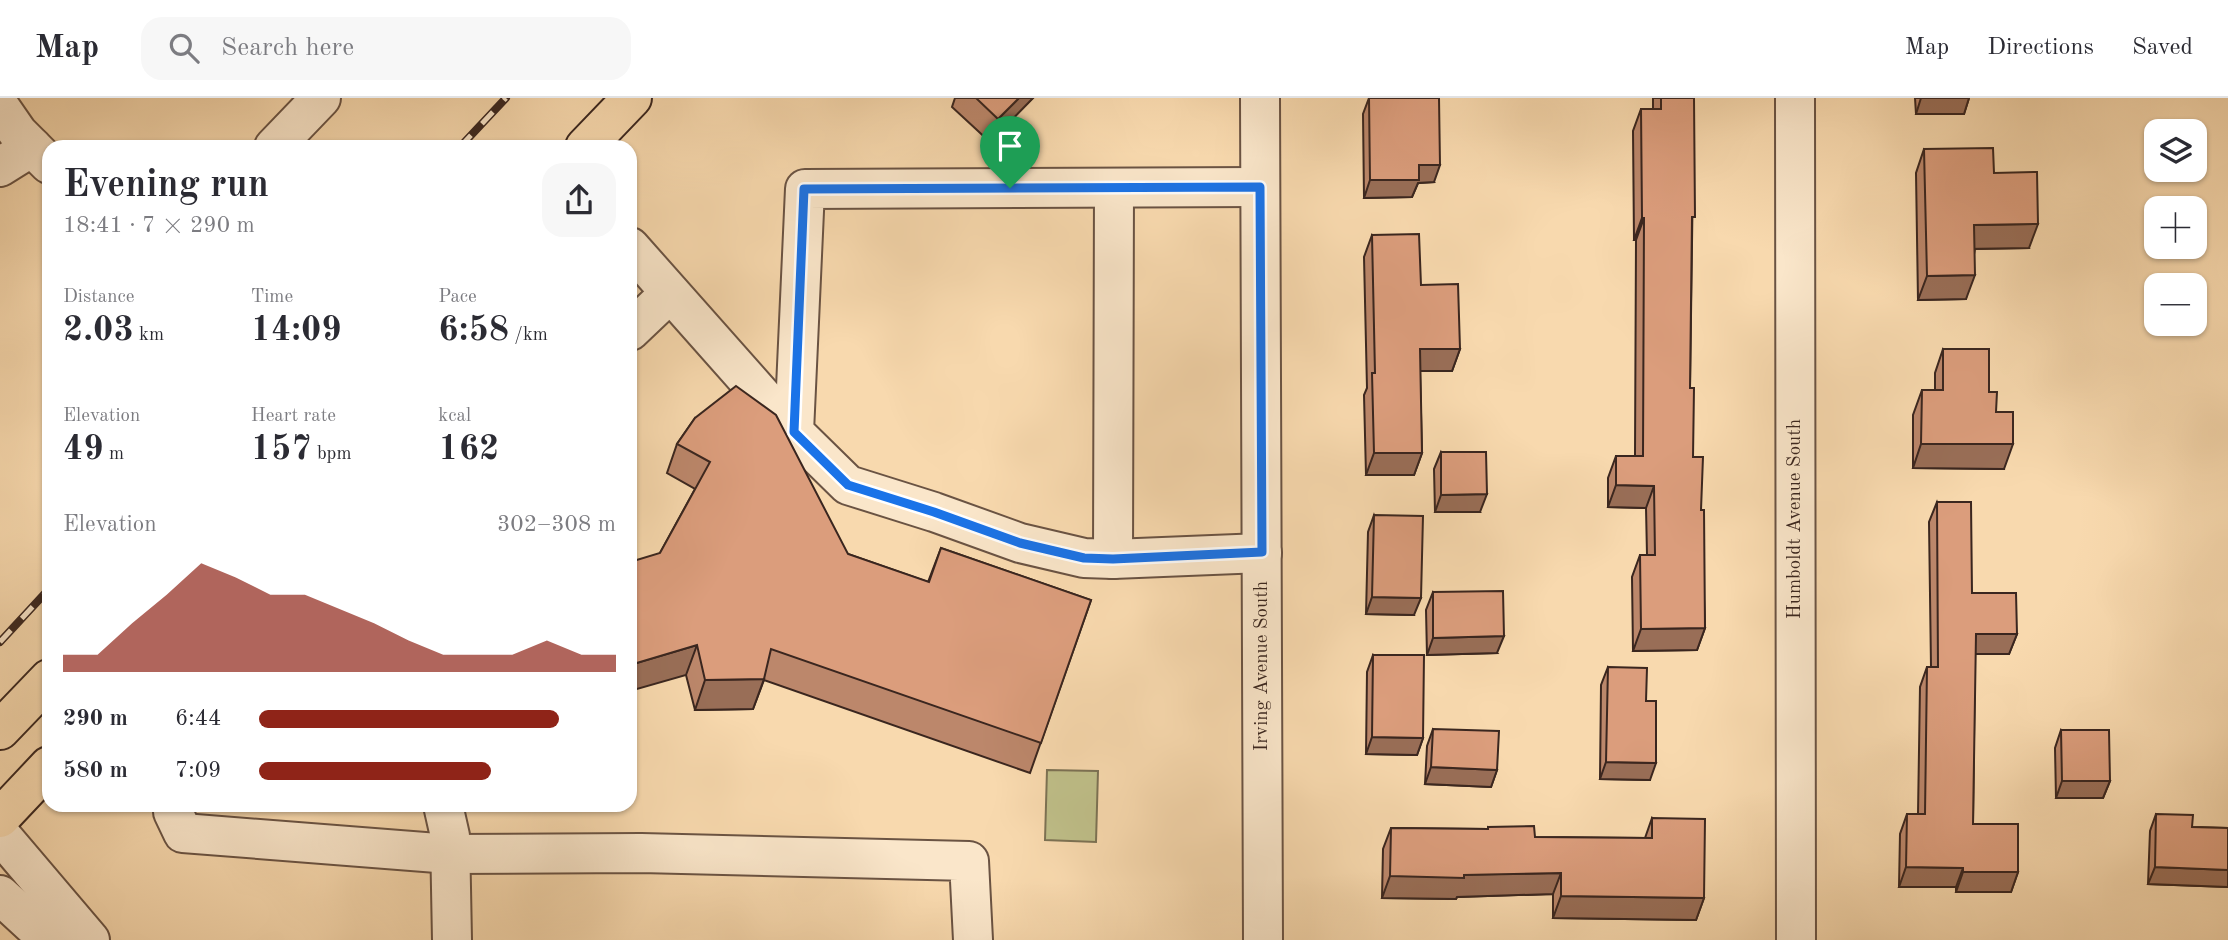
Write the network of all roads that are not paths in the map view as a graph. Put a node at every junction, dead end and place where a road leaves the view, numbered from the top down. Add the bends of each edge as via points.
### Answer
1 (321, 98) edge
2 (632, 98) edge
3 (1260, 98) edge
4 (1795, 98) edge
5 (0, 107) edge
6 (281, 140) edge
7 (593, 140) edge
8 (41, 155) edge
9 (0, 167) edge
10 (1260, 187) junction
11 (1114, 188) junction
12 (637, 255) edge
13 (670, 293) junction
14 (637, 324) edge
15 (794, 432) junction
16 (1262, 552) junction
17 (1113, 559) junction
18 (42, 686) edge
19 (0, 730) edge
20 (42, 773) edge
21 (173, 812) edge
22 (445, 812) edge
23 (0, 818) edge
24 (0, 834) edge
25 (450, 854) junction
26 (0, 895) edge
27 (50, 940) edge
28 (90, 940) edge
29 (452, 940) edge
30 (973, 940) edge
31 (1263, 940) edge
32 (1796, 940) edge

1 - 6 street
2 - 7 main road
3 - 10 street, Irving Avenue South
4 - 32 street, Humboldt Avenue South
5 - 8 street
8 - 9 street
10 - 11 street
10 - 16 street, Irving Avenue South
11 - 15 street via 804,189
11 - 17 street
12 - 13 street
13 - 14 street
13 - 15 street
15 - 17 street via 848,485 1020,543 1084,558
16 - 17 street
16 - 31 street, Irving Avenue South
18 - 19 main road
20 - 23 main road
21 - 25 street via 183,833
22 - 25 street
24 - 28 street
25 - 29 street
25 - 30 street via 641,853 969,861
26 - 27 street

